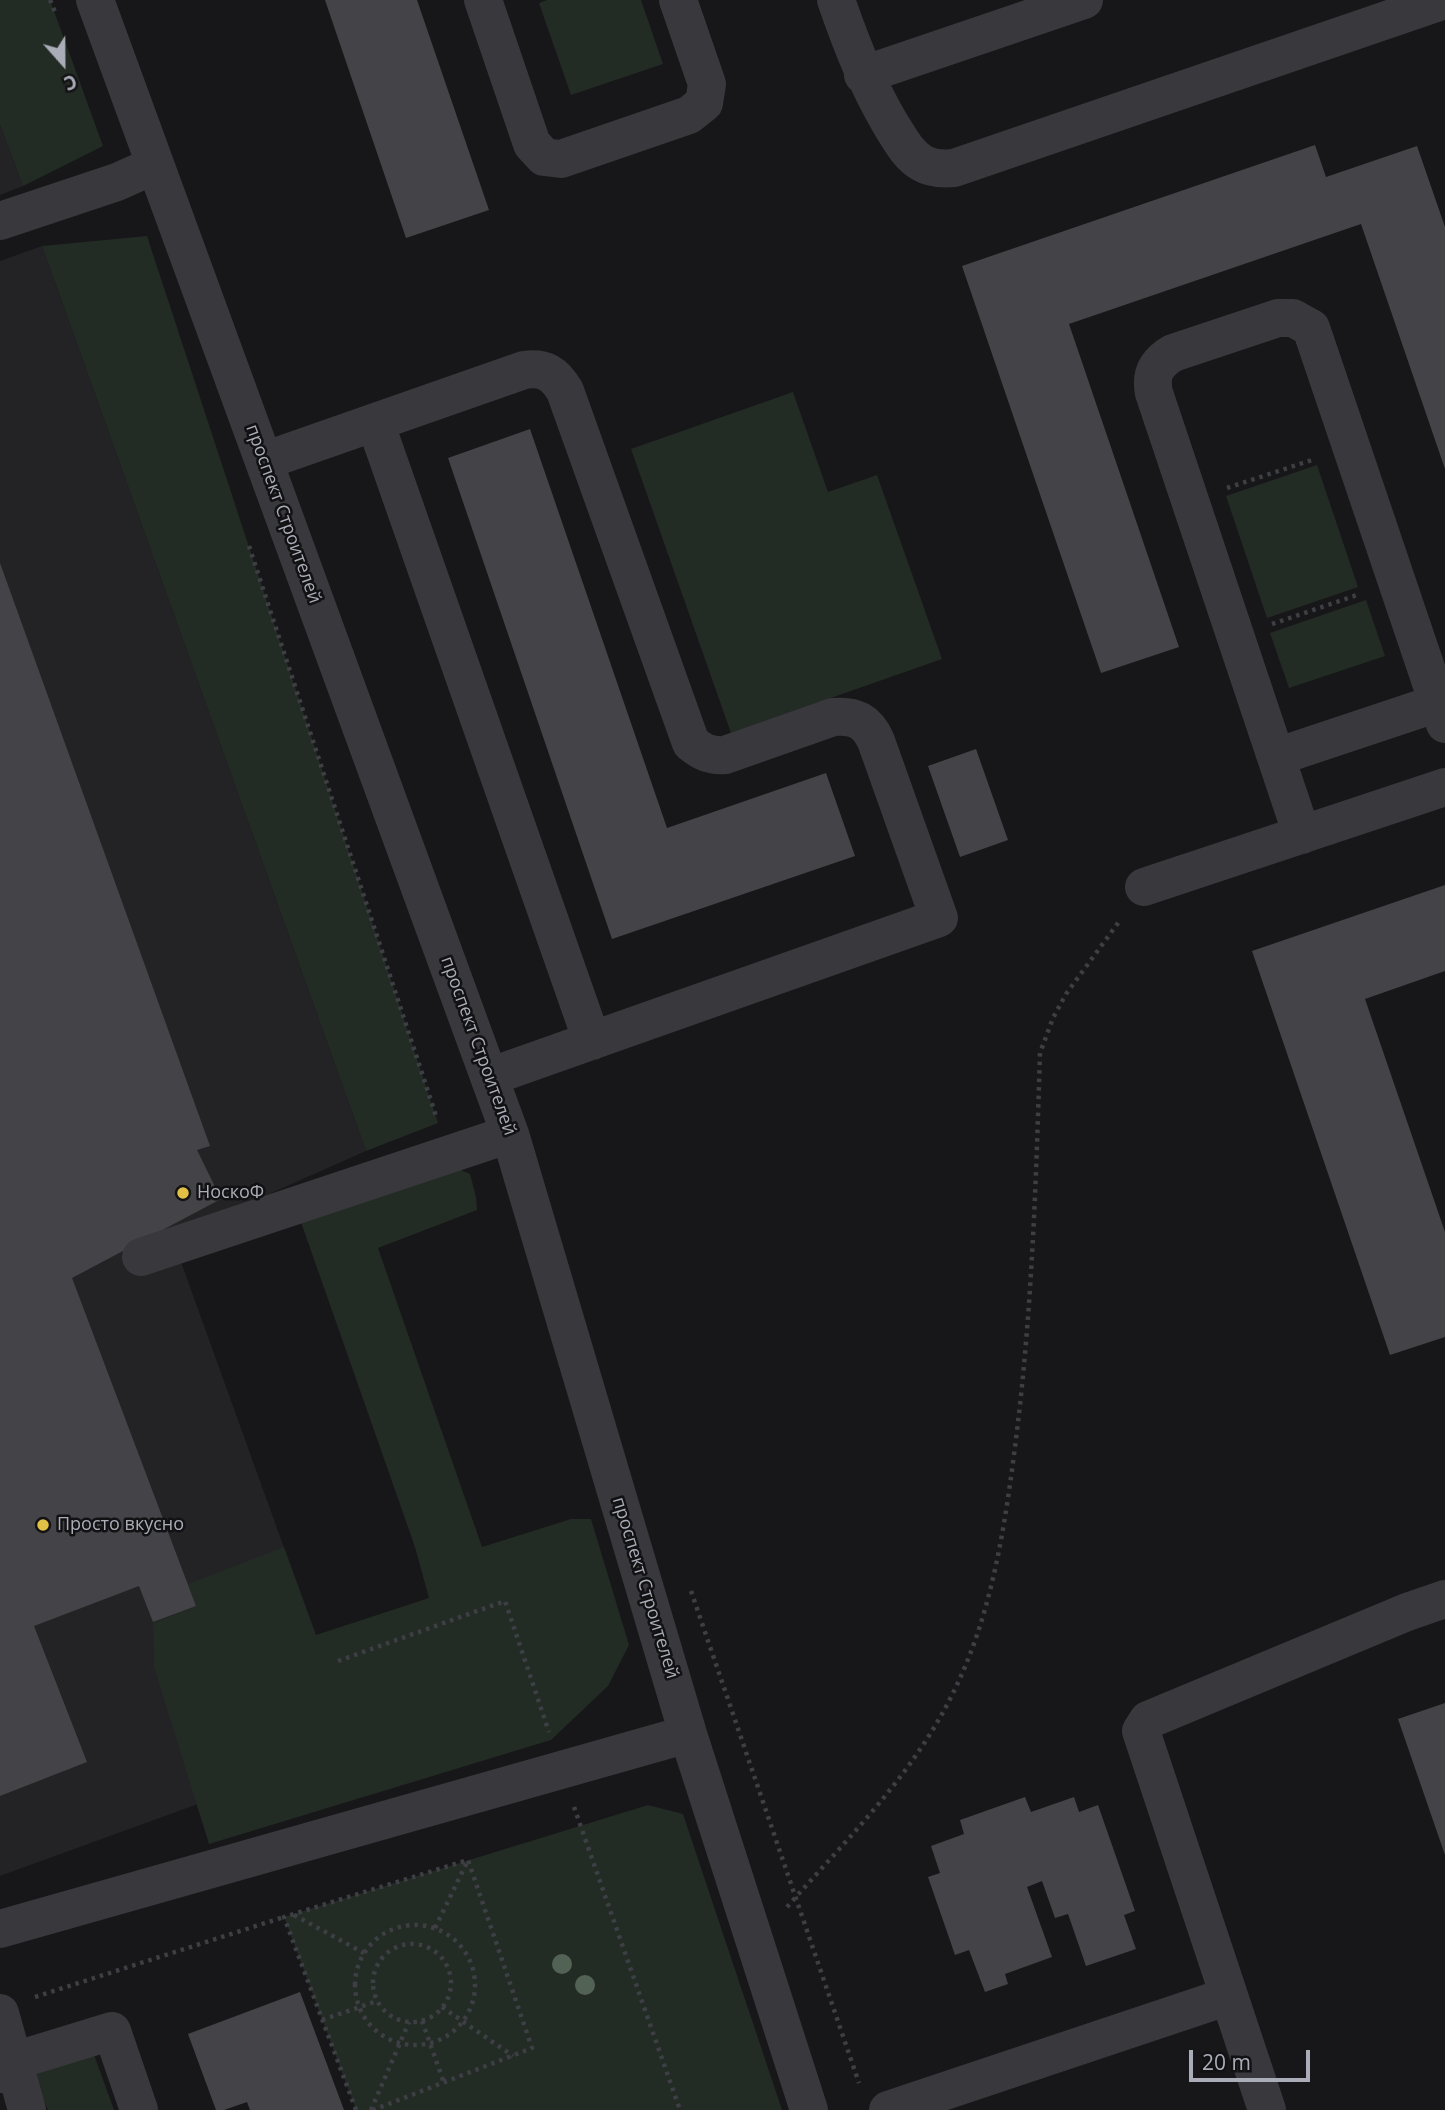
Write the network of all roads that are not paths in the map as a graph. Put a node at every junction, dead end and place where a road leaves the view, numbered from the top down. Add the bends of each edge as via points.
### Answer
1 (95, 0) edge
2 (483, 0) edge
3 (678, 0) edge
4 (836, 0) edge
5 (1078, 1) edge
6 (1445, 1) edge
7 (863, 75) junction
8 (155, 164) junction
9 (0, 221) edge
10 (375, 422) junction
11 (264, 461) junction
12 (1441, 713) edge
13 (1276, 757) junction
14 (1445, 787) edge
15 (1302, 835) junction
16 (1144, 887) road end
17 (592, 1041) junction
18 (489, 1077) junction
19 (510, 1134) junction
20 (141, 1257) dead end
21 (1445, 1599) edge
22 (688, 1734) junction
23 (0, 1929) edge
24 (1229, 1996) junction
25 (13, 2006) edge
26 (7, 2067) edge
27 (27, 2110) edge
28 (139, 2110) edge
29 (809, 2110) edge
30 (888, 2110) edge
31 (1267, 2110) edge

1 - 8 street, проспект Строителей
2 - 3 street via 532,144 544,157 561,159 690,115 704,103 707,84
4 - 7 street
5 - 7 street
6 - 7 street via 954,168 938,169 914,157
8 - 9 street
8 - 11 street, проспект Строителей
10 - 11 street
10 - 17 street
10 - 17 street via 524,370 536,368 558,378 691,743 700,751 725,755 833,717 861,720 871,728 939,919
11 - 18 street, проспект Строителей
12 - 13 street
12 - 13 street via 1316,339 1303,322 1278,318 1173,353 1161,360 1152,382
13 - 15 street
14 - 15 street
15 - 16 street
17 - 18 street
18 - 19 street, проспект Строителей
19 - 20 street
19 - 22 street, проспект Строителей
21 - 24 street via 1144,1723 1141,1731
22 - 23 street
22 - 29 street, проспект Строителей
24 - 30 street
24 - 31 street
25 - 26 street
26 - 27 street
26 - 28 street via 112,2031

